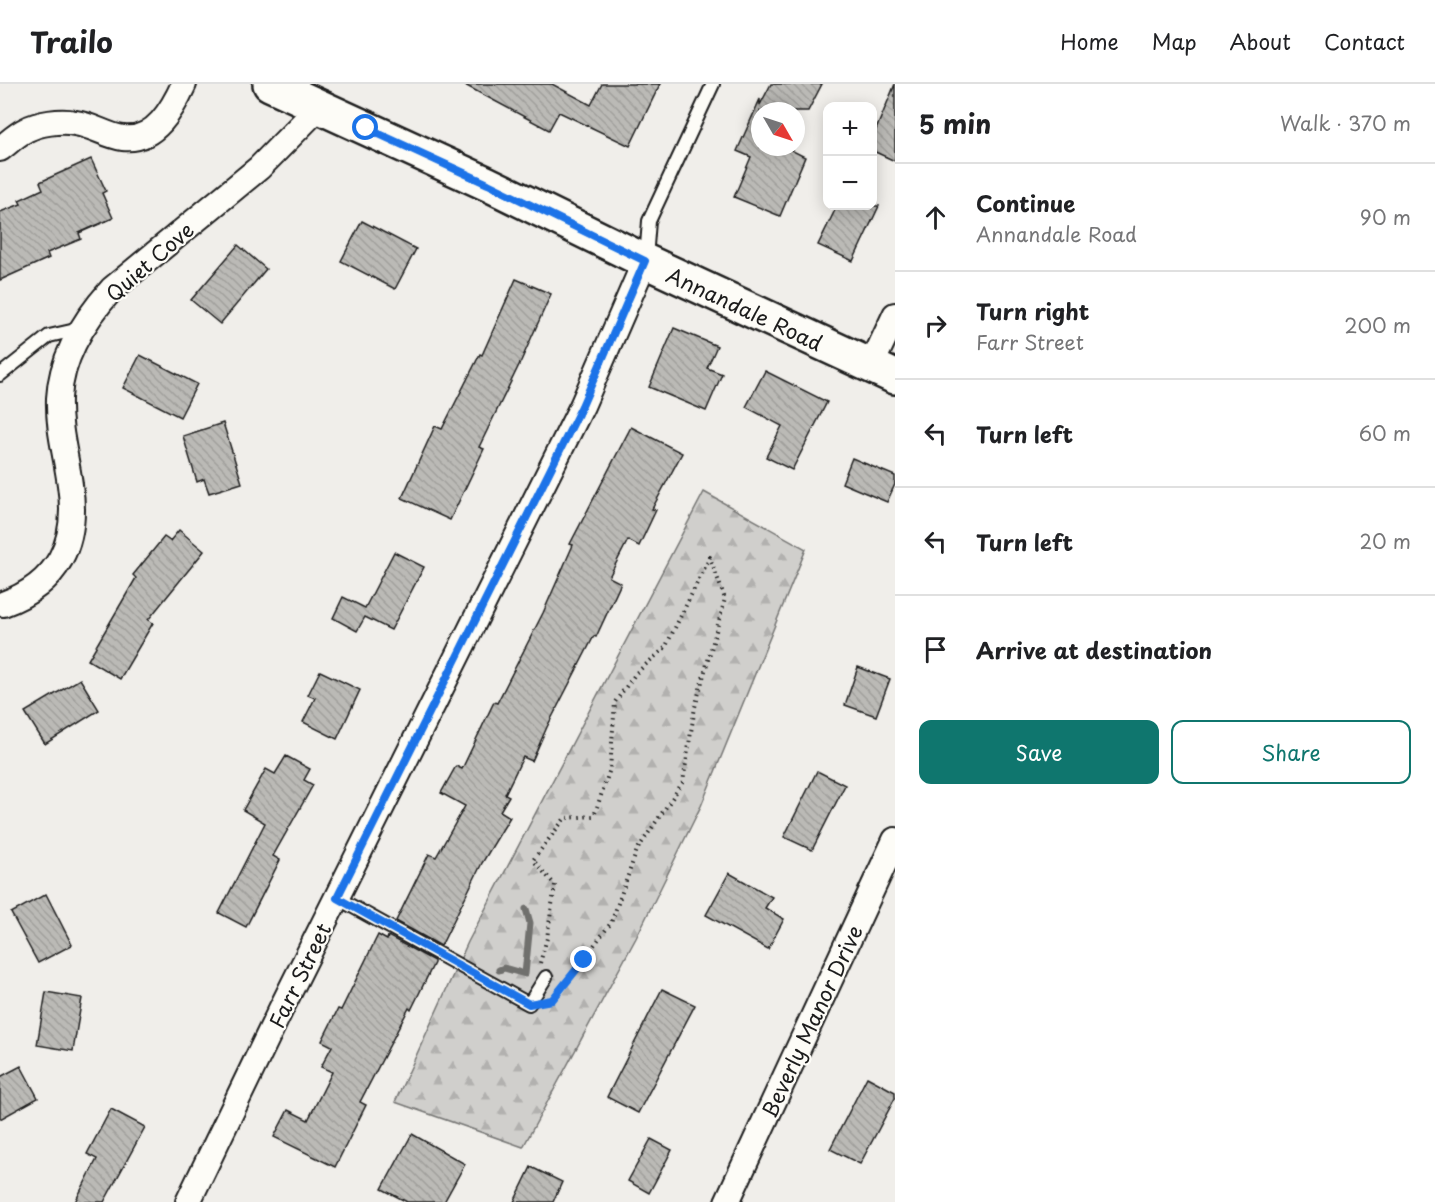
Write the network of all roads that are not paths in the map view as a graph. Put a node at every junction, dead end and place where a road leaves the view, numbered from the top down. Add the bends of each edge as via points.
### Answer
1 (184, 84) edge
2 (270, 84) edge
3 (713, 84) edge
4 (311, 95) edge
5 (0, 149) edge
6 (645, 261) junction
7 (895, 315) edge
8 (81, 329) junction
9 (883, 371) edge
10 (0, 375) edge
11 (3, 604) dead end
12 (895, 840) edge
13 (337, 898) junction
14 (546, 977) road end
15 (188, 1202) edge
16 (727, 1202) edge

1 - 5 street via 174,106 159,125 143,136 124,138 75,123 51,123 27,129
2 - 4 main road, Annandale Road
3 - 6 lane via 649,221
4 - 6 main road, Annandale Road
4 - 8 street, Quiet Cove via 259,168 112,289
6 - 9 main road, Annandale Road
6 - 13 street, Farr Street via 582,406
7 - 9 street
8 - 10 lane via 49,336
8 - 11 street, Quiet Cove via 65,366 59,396 59,429 71,487 68,543 60,562 44,582 25,596
12 - 16 street, Beverly Manor Drive
13 - 14 lane via 529,1004
13 - 15 street, Farr Street

